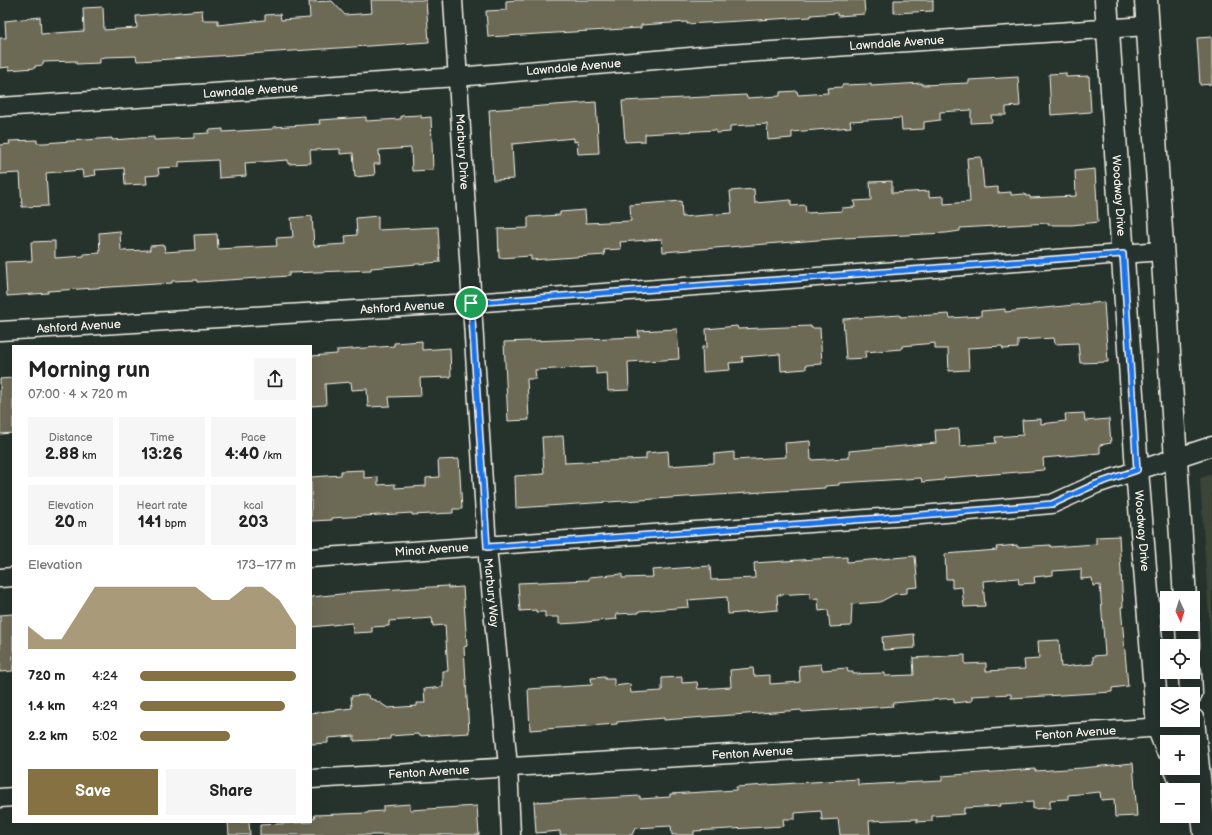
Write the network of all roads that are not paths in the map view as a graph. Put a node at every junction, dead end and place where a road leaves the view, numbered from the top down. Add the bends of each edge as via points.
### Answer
1 (453, 0) edge
2 (1106, 0) edge
3 (1146, 0) edge
4 (1148, 26) junction
5 (1108, 28) junction
6 (457, 77) junction
7 (0, 107) edge
8 (1162, 251) junction
9 (1123, 254) junction
10 (471, 303) junction
11 (0, 331) edge
12 (1212, 446) edge
13 (1176, 457) junction
14 (1137, 470) junction
15 (487, 547) junction
16 (312, 558) edge
17 (12, 577) edge
18 (0, 578) edge
19 (1185, 591) edge
20 (1158, 727) junction
21 (1194, 727) edge
22 (1161, 735) edge
23 (508, 766) junction
24 (312, 779) edge
25 (12, 797) edge
26 (0, 798) edge
27 (1199, 823) edge
28 (511, 835) edge
29 (1205, 835) edge

1 - 6 street, Marbury Drive
2 - 5 street, Woodway Drive
3 - 4 street
4 - 5 street, Lawndale Avenue
4 - 8 street
5 - 6 street, Lawndale Avenue via 714,55
5 - 9 street, Woodway Drive
6 - 7 street, Lawndale Avenue
6 - 10 street, Marbury Drive
8 - 9 street, Ashford Avenue
8 - 13 street
9 - 10 street, Ashford Avenue
9 - 14 street, Woodway Drive
10 - 11 street, Ashford Avenue
10 - 15 street, Marbury Way
12 - 13 street, Minot Avenue
13 - 14 street, Minot Avenue
13 - 19 street
14 - 15 street, Minot Avenue via 1096,484 1052,504
14 - 20 street, Woodway Drive
15 - 16 street, Minot Avenue
15 - 23 street, Marbury Way
17 - 18 street
20 - 22 street, Woodway Drive
20 - 23 street, Fenton Avenue
21 - 29 street
23 - 24 street, Fenton Avenue
23 - 28 street, Marbury Way
25 - 26 street
27 - 29 street

